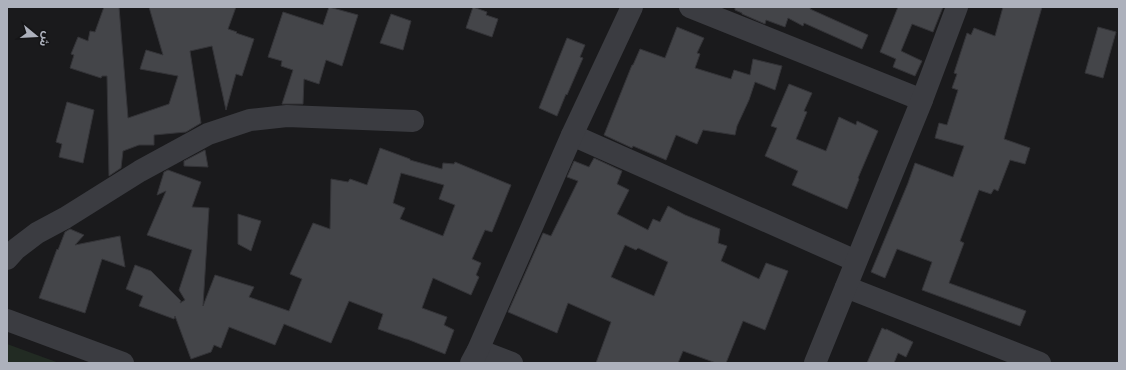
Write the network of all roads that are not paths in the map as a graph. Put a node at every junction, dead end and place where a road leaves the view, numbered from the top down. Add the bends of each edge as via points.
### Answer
1 (632, 7) edge
2 (690, 7) edge
3 (957, 7) edge
4 (922, 100) junction
5 (412, 121) dead end
6 (572, 135) junction
7 (7, 259) edge
8 (856, 261) junction
9 (846, 287) junction
10 (7, 320) edge
11 (474, 356) edge
12 (123, 363) edge
13 (512, 363) edge
14 (815, 363) edge
15 (1040, 363) edge

1 - 6 street
2 - 4 street
3 - 4 street
4 - 8 street
5 - 7 street via 287,116 250,120 208,134 36,233
6 - 8 street
6 - 11 street
8 - 9 street
9 - 14 street
9 - 15 street
10 - 12 street
11 - 13 street

